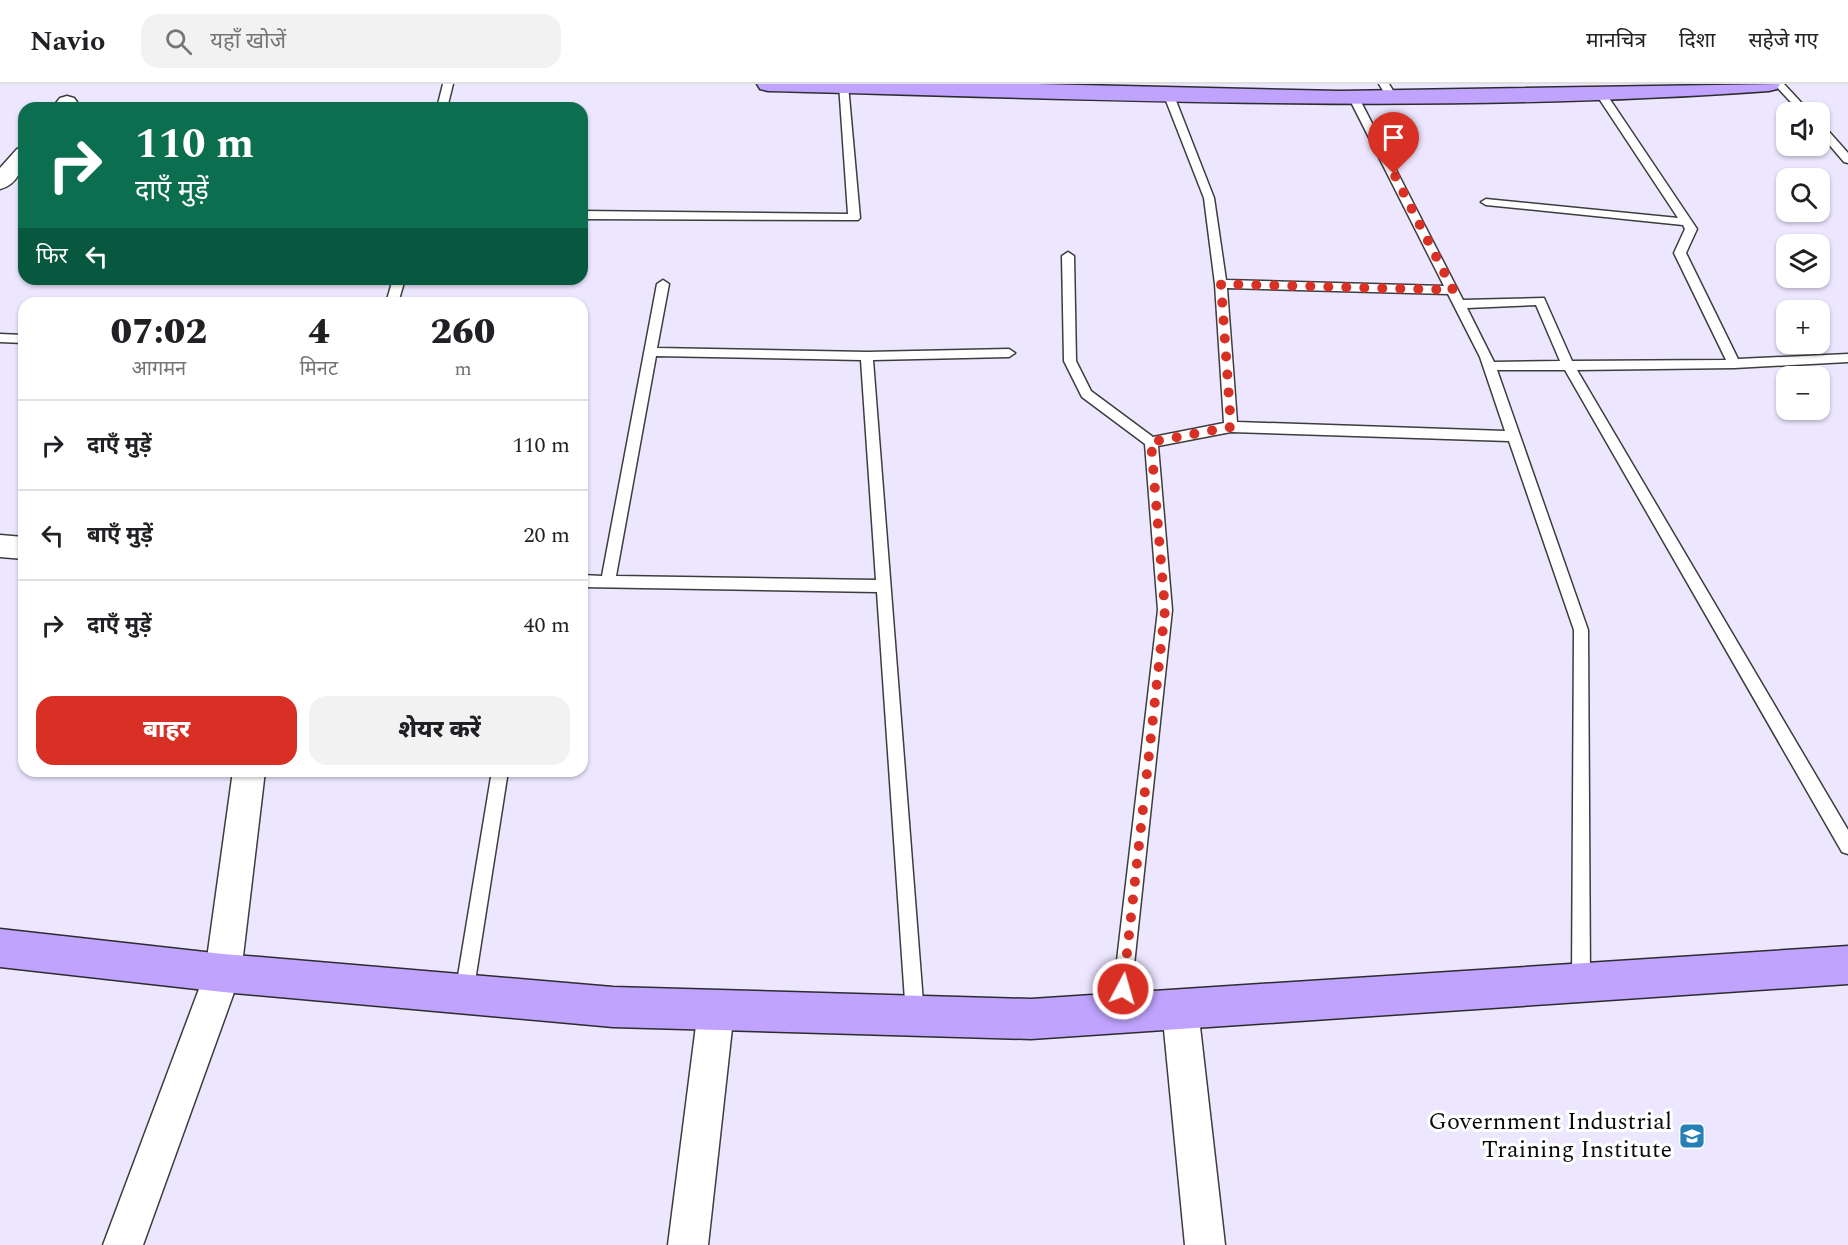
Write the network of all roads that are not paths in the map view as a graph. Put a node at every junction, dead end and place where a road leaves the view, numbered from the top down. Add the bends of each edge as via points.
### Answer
1 (448, 84) edge
2 (768, 84) edge
3 (1769, 84) edge
4 (1779, 84) edge
5 (843, 85) edge
6 (998, 87) edge
7 (1229, 89) edge
8 (1388, 91) edge
9 (1168, 93) junction
10 (1601, 94) junction
11 (1354, 98) junction
12 (444, 102) edge
13 (1796, 102) edge
14 (1830, 139) edge
15 (18, 160) edge
16 (1848, 160) edge
17 (0, 182) edge
18 (1486, 202) dead end
19 (588, 215) edge
20 (1687, 222) junction
21 (1068, 256) dead end
22 (663, 284) dead end
23 (1221, 284) junction
24 (1453, 290) junction
25 (1460, 303) junction
26 (0, 338) edge
27 (18, 339) edge
28 (651, 352) junction
29 (1009, 353) dead end
30 (867, 356) junction
31 (1848, 358) edge
32 (1734, 364) junction
33 (1568, 365) junction
34 (1490, 366) junction
35 (1231, 427) junction
36 (1514, 436) junction
37 (1151, 442) junction
38 (0, 546) edge
39 (18, 548) edge
40 (588, 581) edge
41 (608, 581) junction
42 (884, 586) junction
43 (248, 777) edge
44 (499, 777) edge
45 (1848, 846) edge
46 (0, 948) edge
47 (1848, 964) edge
48 (223, 973) junction
49 (1581, 982) junction
50 (464, 994) junction
51 (1180, 1009) junction
52 (716, 1010) junction
53 (1120, 1013) junction
54 (915, 1015) junction
55 (123, 1245) edge
56 (688, 1245) edge
57 (1206, 1245) edge

1 - 12 lane
2 - 5 street
3 - 10 street
4 - 13 lane
5 - 6 street
5 - 19 lane via 854,218
6 - 9 street
7 - 9 street
7 - 11 street
8 - 10 street
8 - 11 street
9 - 23 lane via 1209,198
10 - 20 lane
11 - 24 lane
14 - 16 lane
15 - 17 street
18 - 20 lane
20 - 32 lane via 1691,229 1680,253
21 - 37 lane via 1070,361 1086,394
22 - 28 lane
23 - 24 lane
23 - 35 lane
24 - 25 lane
25 - 33 lane via 1540,302
25 - 34 lane
26 - 27 lane
28 - 30 lane
28 - 41 lane
29 - 30 lane
30 - 42 lane
31 - 32 lane
32 - 33 lane
33 - 34 lane
33 - 45 lane
34 - 36 lane
35 - 36 lane
35 - 37 lane
36 - 49 lane via 1581,630
37 - 53 lane via 1165,610
38 - 39 street
40 - 41 lane
41 - 42 lane
42 - 54 lane
43 - 48 street
44 - 50 lane
46 - 48 street
47 - 49 street
48 - 50 street
48 - 55 street
49 - 51 street
50 - 52 street via 613,1007
51 - 53 street
51 - 57 street
52 - 54 street
52 - 56 street
53 - 54 street via 1031,1019

